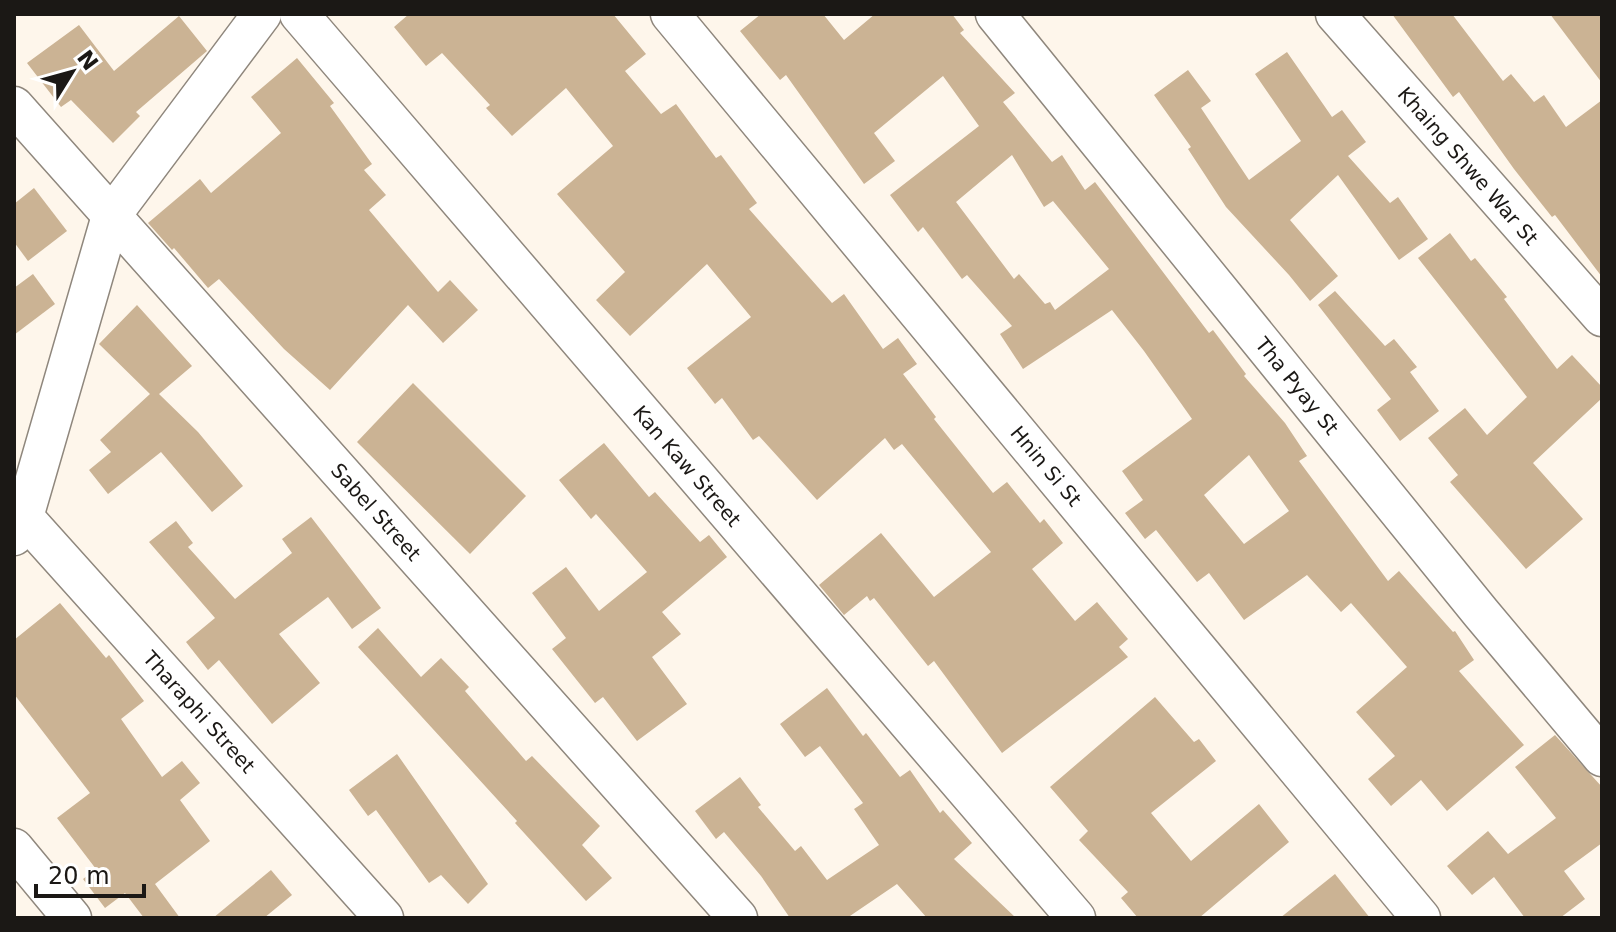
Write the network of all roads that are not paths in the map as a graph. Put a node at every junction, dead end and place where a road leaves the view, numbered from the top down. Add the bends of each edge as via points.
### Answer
1 (262, 14) edge
2 (299, 14) edge
3 (670, 14) edge
4 (995, 14) edge
5 (1335, 14) edge
6 (14, 106) edge
7 (111, 216) junction
8 (1602, 317) edge
9 (17, 520) edge
10 (1602, 757) edge
11 (14, 848) edge
12 (72, 918) edge
13 (384, 918) edge
14 (738, 918) edge
15 (1076, 918) edge
16 (1421, 918) edge

1 - 7 street
2 - 15 street, Kan Kaw Street
3 - 16 street, Hnin Si St
4 - 10 street, Tha Pyay St
5 - 8 street, Khaing Shwe War St
6 - 7 street, Sabel Street
7 - 9 street
7 - 14 street, Sabel Street
9 - 13 street, Tharaphi Street
11 - 12 street

